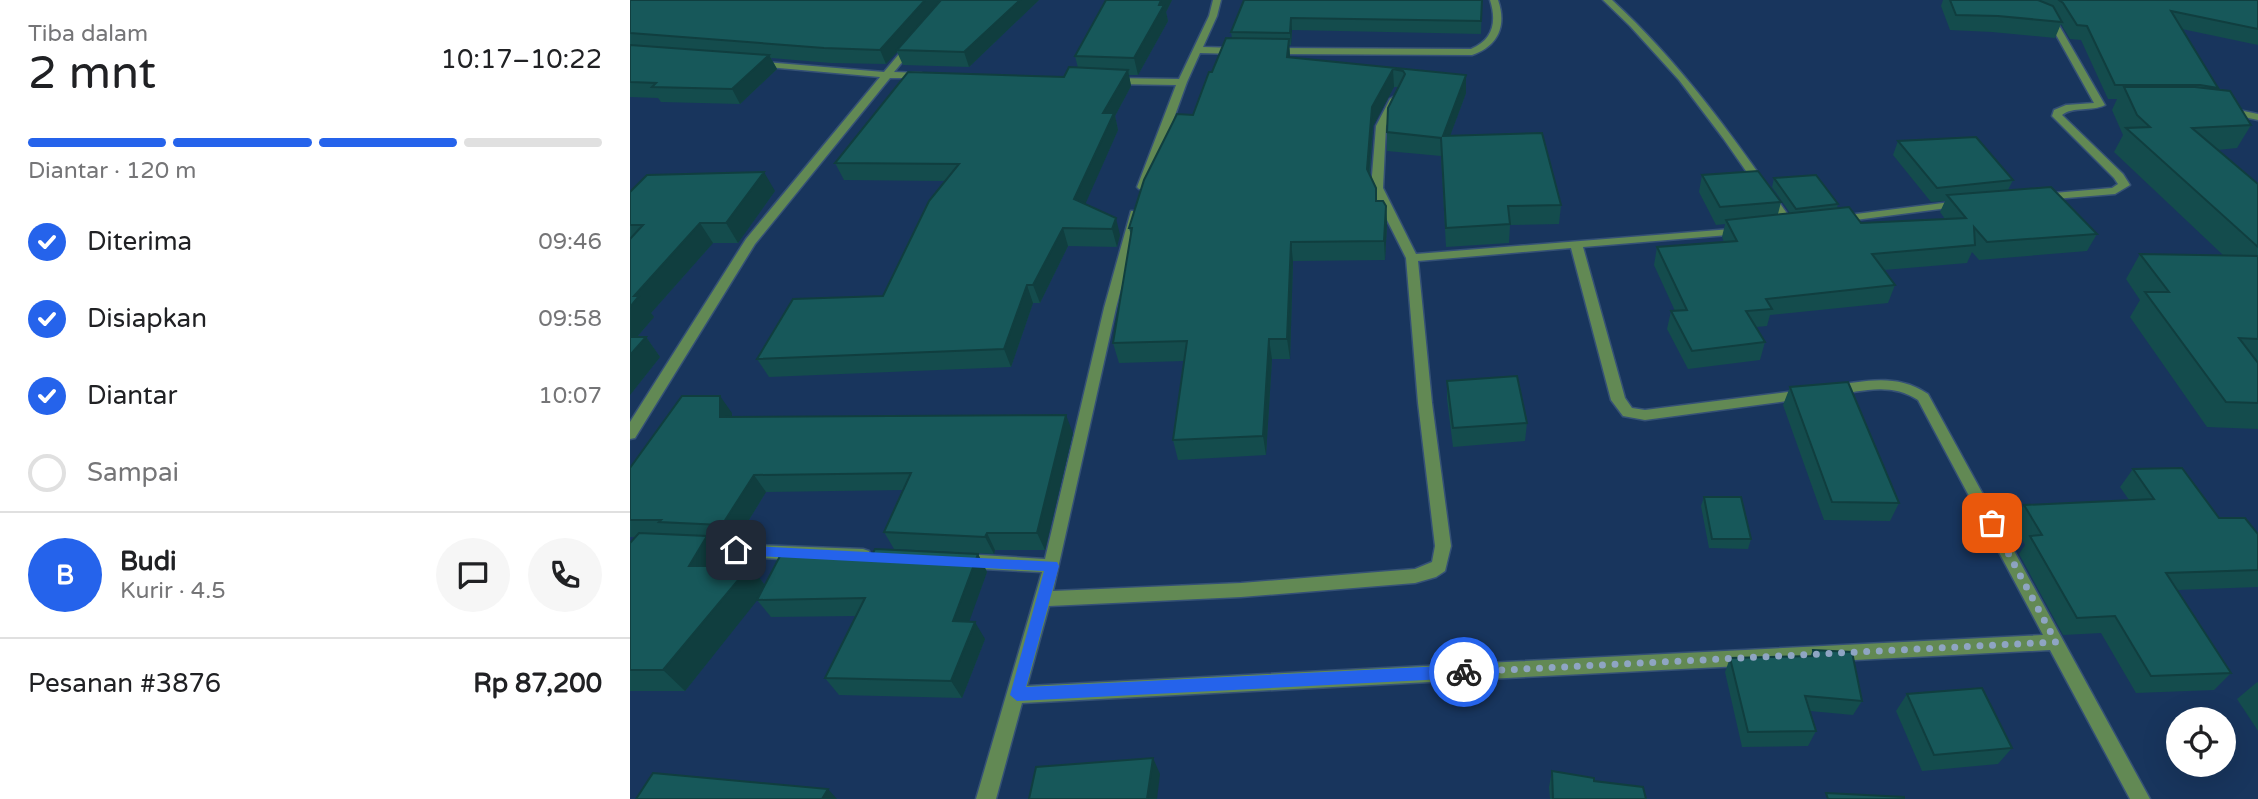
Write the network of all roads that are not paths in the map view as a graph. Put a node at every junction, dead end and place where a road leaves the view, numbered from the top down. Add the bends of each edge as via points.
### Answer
1 (1217, 0) edge
2 (1494, 0) edge
3 (1606, 0) edge
4 (2038, 10) edge
5 (925, 29) edge
6 (1196, 50) junction
7 (1252, 51) edge
8 (1266, 51) edge
9 (743, 62) edge
10 (884, 76) junction
11 (935, 76) edge
12 (1103, 80) edge
13 (1182, 82) junction
14 (1398, 91) edge
15 (2101, 105) junction
16 (2114, 105) dead end
17 (2216, 109) edge
18 (2258, 117) edge
19 (2034, 198) edge
20 (1966, 204) edge
21 (1830, 220) edge
22 (1802, 224) edge
23 (1789, 225) junction
24 (1775, 227) edge
25 (1749, 229) edge
26 (1576, 244) junction
27 (1412, 258) junction
28 (630, 434) edge
29 (684, 548) edge
30 (875, 557) edge
31 (943, 560) edge
32 (1052, 566) junction
33 (1042, 599) junction
34 (2056, 642) junction
35 (1017, 695) junction
36 (986, 799) edge
37 (2140, 799) edge

1 - 6 street
2 - 8 street via 1500,15 1498,29 1491,42 1472,52
3 - 23 street via 1635,24 1711,115
4 - 15 street via 2050,18
5 - 10 street
6 - 7 street
6 - 13 street
9 - 10 street
10 - 11 street
10 - 28 street via 750,242
12 - 13 street
13 - 32 street via 1123,254
14 - 27 street via 1381,126 1377,188
15 - 16 street
15 - 19 street via 2066,108 2057,116 2124,185
17 - 18 street
20 - 21 street
22 - 23 street
23 - 24 street
25 - 26 street
26 - 27 street
26 - 34 street via 1618,400 1628,412 1645,415 1884,384 1915,390 1928,405
27 - 33 street via 1443,546 1439,566 1401,577
29 - 30 street
31 - 32 street
32 - 33 street
33 - 35 street
34 - 35 street
34 - 37 street
35 - 36 street

